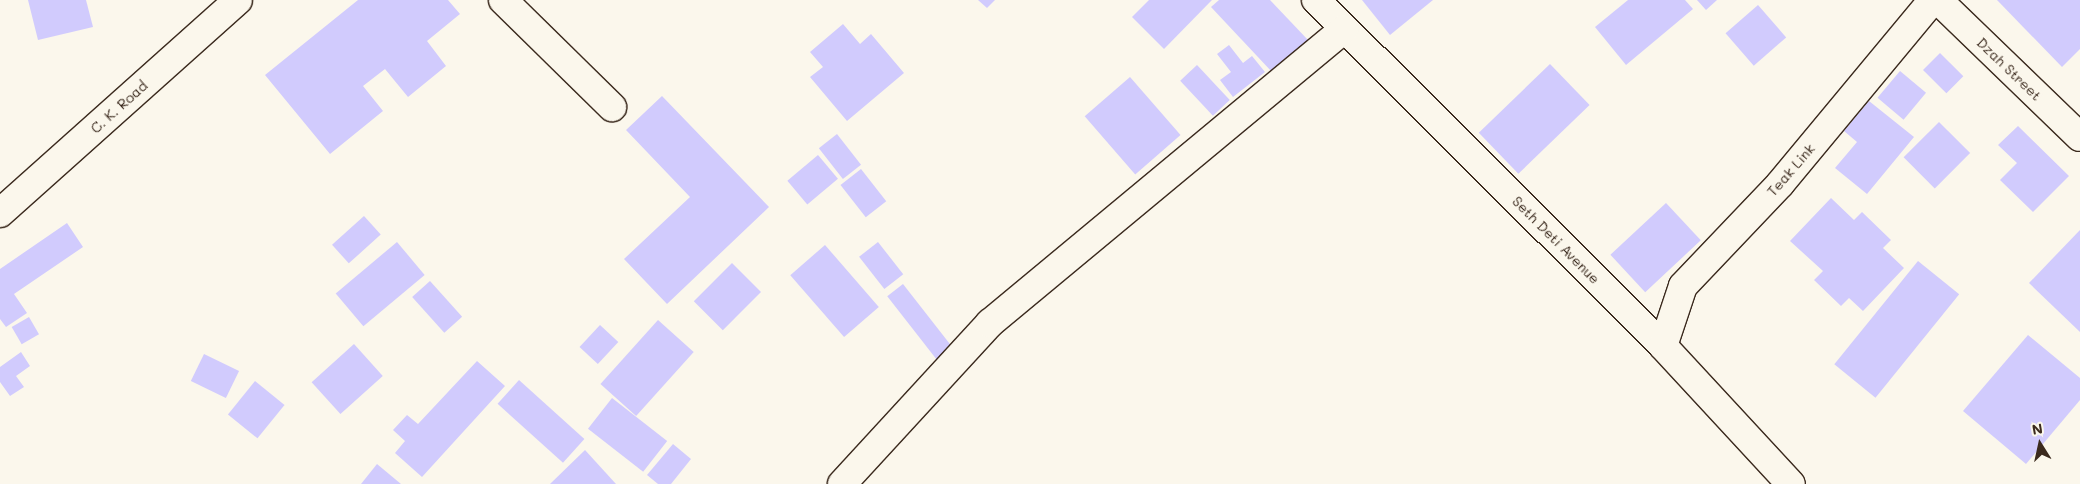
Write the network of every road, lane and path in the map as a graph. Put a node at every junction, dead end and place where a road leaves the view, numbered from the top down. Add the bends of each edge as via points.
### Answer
1 (238, 0) edge
2 (503, 0) edge
3 (1316, 0) edge
4 (1933, 0) edge
5 (1938, 0) edge
6 (1344, 29) junction
7 (612, 107) dead end
8 (2077, 130) edge
9 (0, 213) edge
10 (1663, 346) junction
11 (842, 484) edge
12 (1791, 484) edge

1 - 9 street, C. K. Road
2 - 7 street
3 - 6 street, Seth Deti Avenue
4 - 10 street, Teak Link via 1780,184 1682,286
5 - 8 street, Dzah Street
6 - 10 street, Seth Deti Avenue
6 - 11 street via 990,323
10 - 12 street, Seth Deti Avenue

